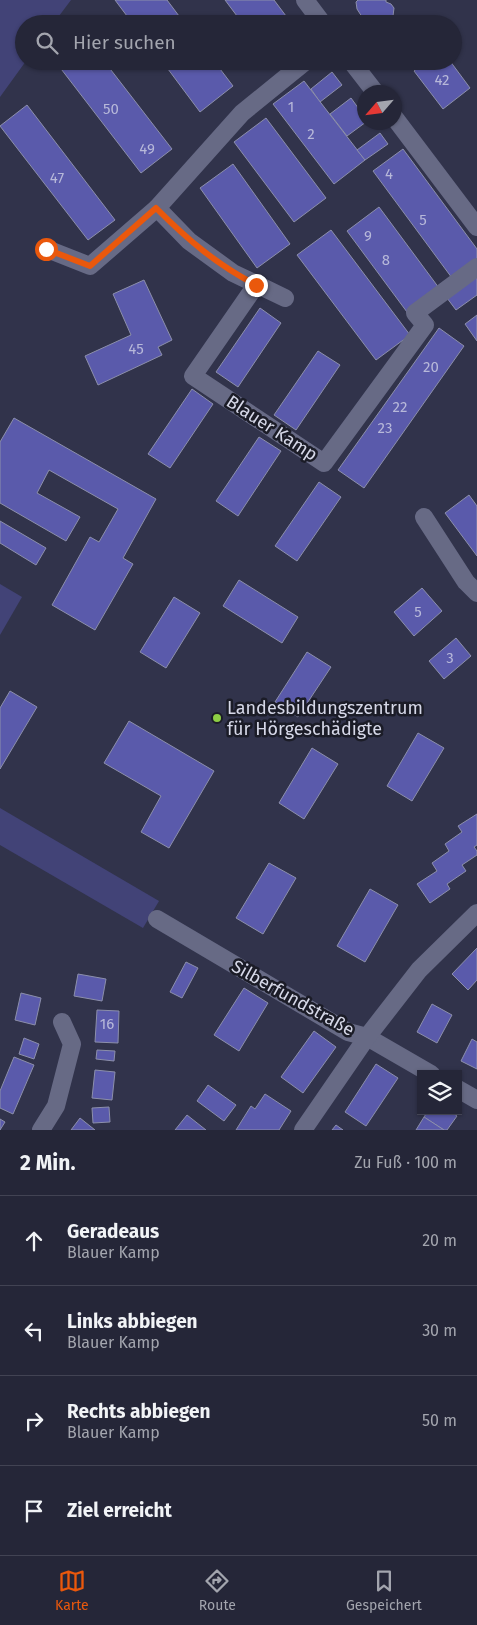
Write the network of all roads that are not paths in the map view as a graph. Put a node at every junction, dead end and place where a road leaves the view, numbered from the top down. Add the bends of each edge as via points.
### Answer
1 (305, 0) edge
2 (316, 15) edge
3 (295, 70) edge
4 (359, 70) edge
5 (370, 85) edge
6 (402, 128) edge
7 (156, 208) junction
8 (477, 227) edge
9 (46, 249) dead end
10 (477, 267) edge
11 (256, 285) junction
12 (285, 298) dead end
13 (424, 518) dead end
14 (477, 593) edge
15 (477, 913) edge
16 (157, 919) dead end
17 (62, 1022) dead end
18 (367, 1037) junction
19 (424, 1070) edge
20 (462, 1092) edge
21 (477, 1100) edge
22 (41, 1130) edge
23 (303, 1130) edge

1 - 2 street
3 - 7 street via 242,113
4 - 5 street
6 - 8 street
7 - 9 street via 90,266
7 - 11 street via 189,240 233,273
10 - 11 street, Blauer Kamp via 415,313 425,325 324,462 193,376
11 - 12 street
13 - 14 street via 466,582
15 - 18 street via 419,970
16 - 18 street, Silberfundstraße via 348,1032
17 - 22 street via 72,1044 56,1106
18 - 19 street, Silberfundstraße
18 - 23 street
20 - 21 street

